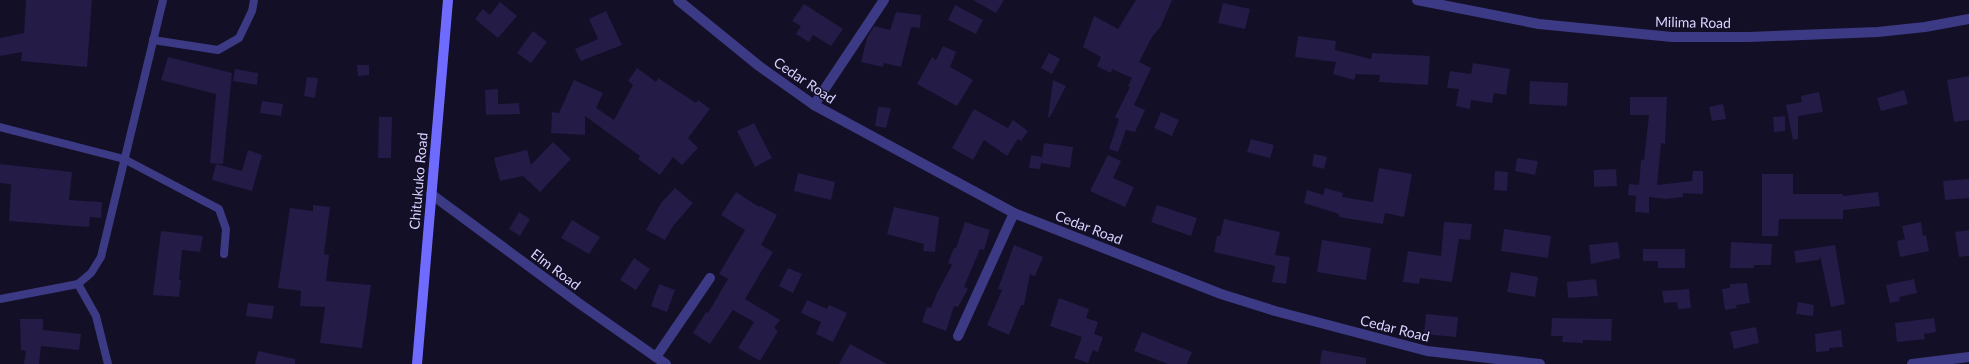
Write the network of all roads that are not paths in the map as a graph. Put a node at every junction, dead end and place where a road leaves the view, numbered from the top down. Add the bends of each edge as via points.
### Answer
1 (163, 0) edge
2 (254, 0) edge
3 (448, 0) edge
4 (678, 0) edge
5 (884, 0) edge
6 (1417, 0) edge
7 (1969, 19) edge
8 (153, 40) junction
9 (814, 106) junction
10 (0, 127) edge
11 (124, 159) junction
12 (430, 194) junction
13 (1014, 213) junction
14 (224, 254) dead end
15 (710, 278) dead end
16 (78, 284) junction
17 (0, 300) edge
18 (958, 336) dead end
19 (656, 357) junction
20 (1969, 357) edge
21 (108, 364) edge
22 (417, 364) edge
23 (666, 364) edge
24 (1540, 364) edge
25 (1912, 364) edge

1 - 8 lane
2 - 8 lane via 239,38 218,50
3 - 12 street, Chitukuko Road
4 - 9 street, Cedar Road via 759,66
5 - 9 street
6 - 7 street, Milima Road via 1539,24 1672,37 1878,32
8 - 11 lane
9 - 13 street, Cedar Road
10 - 11 lane
11 - 14 lane via 219,209 226,229
11 - 16 lane via 101,257 91,273
12 - 19 street, Elm Road
12 - 22 street, Chitukuko Road
13 - 18 street
13 - 24 street, Cedar Road via 1221,294 1275,311 1427,351
15 - 19 street
16 - 17 lane
16 - 21 lane via 96,316
19 - 23 street, Elm Road
20 - 25 street

